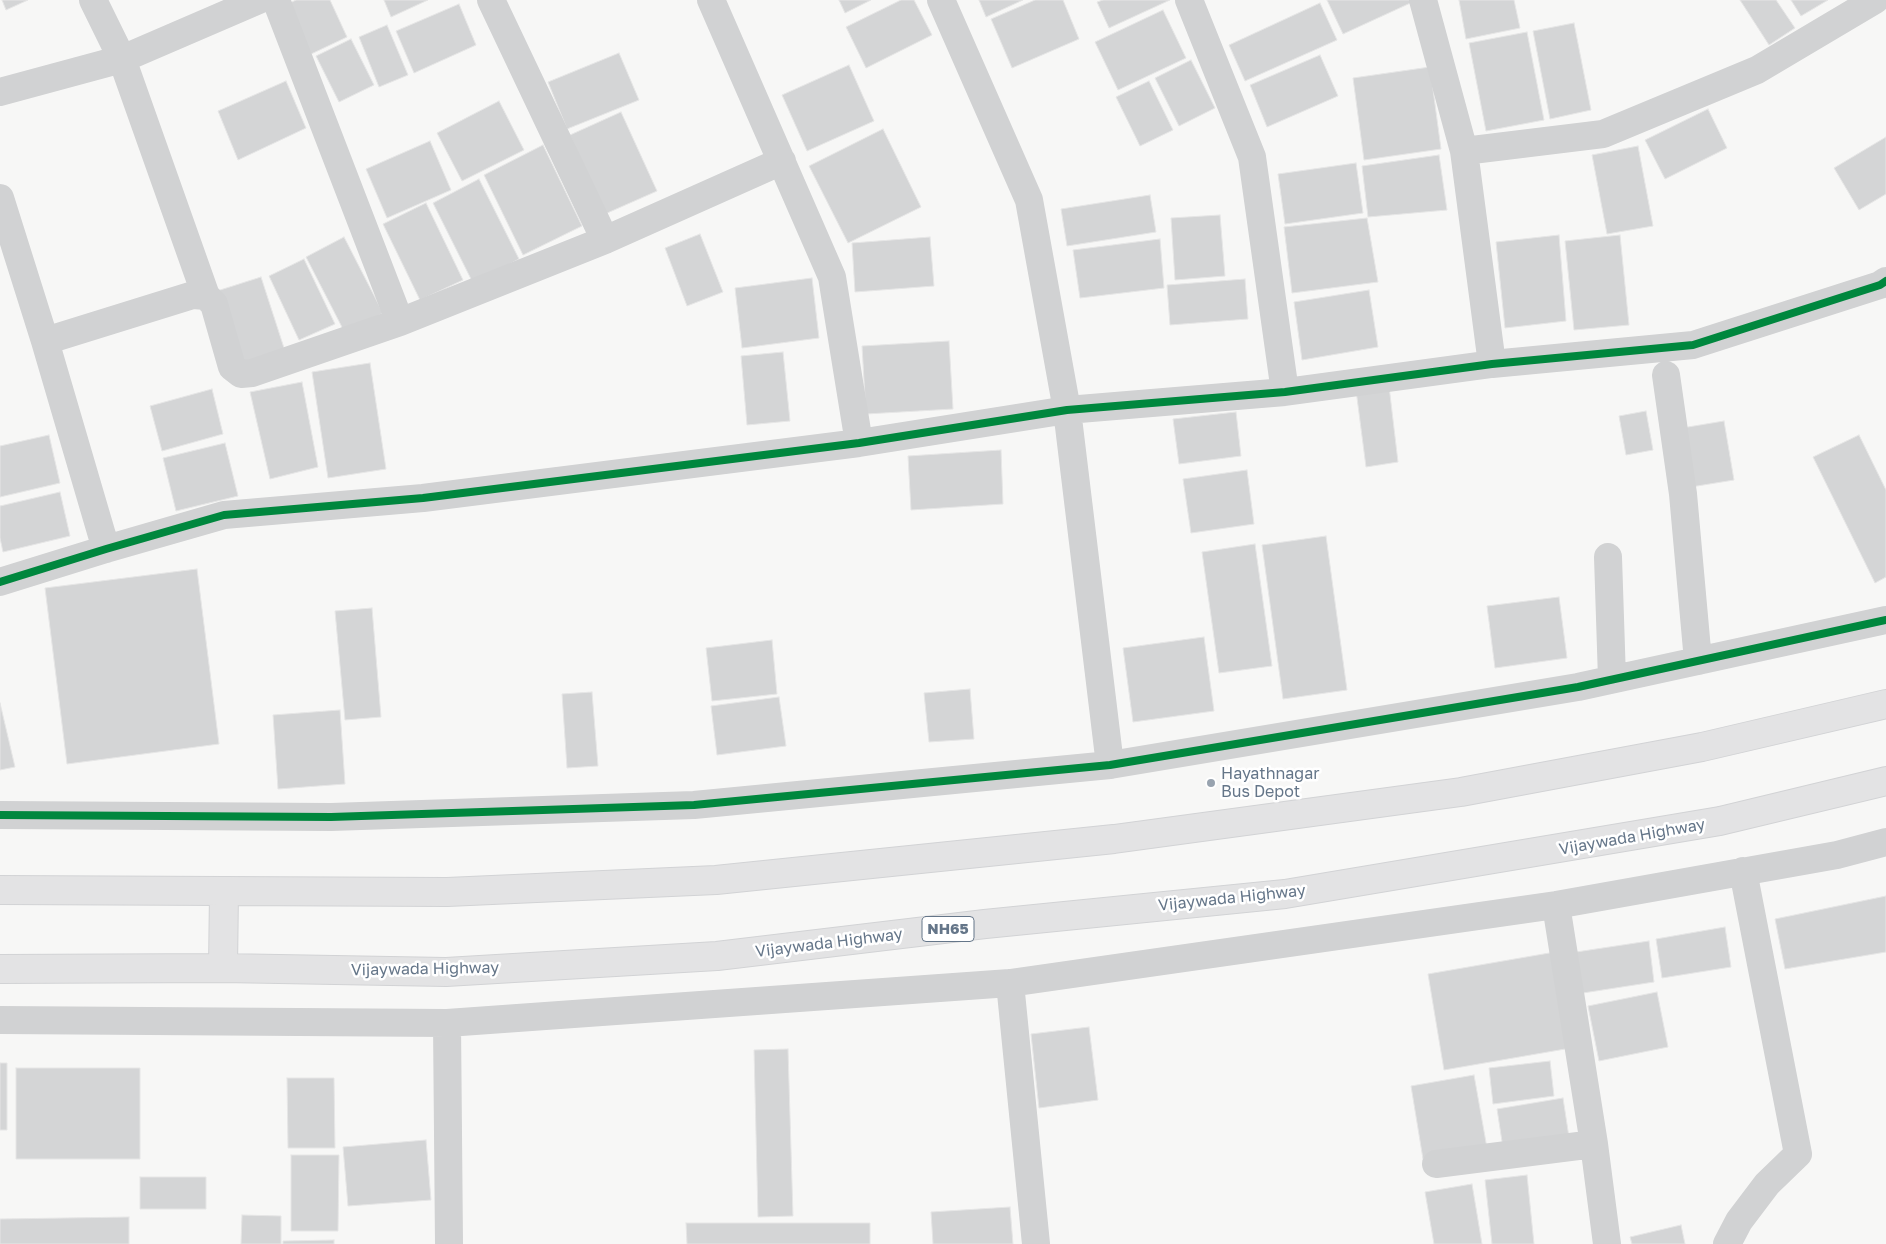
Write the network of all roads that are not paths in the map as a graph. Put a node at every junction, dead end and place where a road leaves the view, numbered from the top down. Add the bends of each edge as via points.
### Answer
1 (93, 0) edge
2 (259, 0) edge
3 (276, 0) edge
4 (491, 0) edge
5 (711, 0) edge
6 (941, 0) edge
7 (1189, 0) edge
8 (1423, 0) edge
9 (1874, 0) edge
10 (122, 59) junction
11 (0, 92) edge
12 (1464, 151) junction
13 (782, 162) junction
14 (0, 198) edge
15 (605, 240) junction
16 (1886, 281) edge
17 (206, 296) junction
18 (400, 322) junction
19 (45, 341) junction
20 (1492, 364) junction
21 (1666, 374) dead end
22 (1285, 392) junction
23 (1067, 410) junction
24 (859, 442) junction
25 (106, 549) junction
26 (1608, 557) dead end
27 (0, 582) edge
28 (1886, 620) edge
29 (1698, 661) junction
30 (1612, 679) junction
31 (1886, 704) edge
32 (1110, 765) junction
33 (1886, 782) edge
34 (0, 815) edge
35 (1886, 842) edge
36 (1743, 872) junction
37 (0, 890) edge
38 (224, 892) junction
39 (1556, 905) junction
40 (223, 968) junction
41 (0, 969) edge
42 (1010, 983) junction
43 (0, 1020) edge
44 (446, 1023) junction
45 (1594, 1144) junction
46 (1436, 1164) dead end
47 (448, 1244) edge
48 (1036, 1244) edge
49 (1607, 1244) edge
50 (1727, 1244) edge

1 - 10 street
2 - 10 street
3 - 18 street
4 - 15 street
5 - 13 street
6 - 23 street via 1029,200
7 - 22 street via 1252,157
8 - 12 street
9 - 12 street via 1757,70 1603,134
10 - 11 street
10 - 17 street
12 - 20 street
13 - 15 street
13 - 24 street via 832,277
14 - 19 street
15 - 18 street
16 - 20 street via 1693,345
17 - 18 street via 214,304 232,367 241,374
17 - 19 street via 193,295
19 - 25 street
20 - 22 street
21 - 29 street via 1683,494
22 - 23 street
23 - 24 street
23 - 32 street
24 - 25 street via 423,498 224,515
25 - 27 street
26 - 30 street
28 - 29 street
29 - 30 street
30 - 32 street
31 - 38 highway via 1702,747 1461,792 1114,839 716,880 447,892
32 - 34 street via 694,805 331,818
33 - 40 highway, Vijaywada Highway / NH65 via 1720,822 1285,894 985,924 717,956 446,972
35 - 36 street via 1837,855
36 - 39 street
36 - 50 street via 1798,1154 1767,1184 1739,1221
37 - 38 highway
38 - 40 highway
39 - 42 street
39 - 45 street
40 - 41 highway, Vijaywada Highway / NH65
42 - 44 street
42 - 48 street
43 - 44 street
44 - 47 street
45 - 46 street
45 - 49 street

